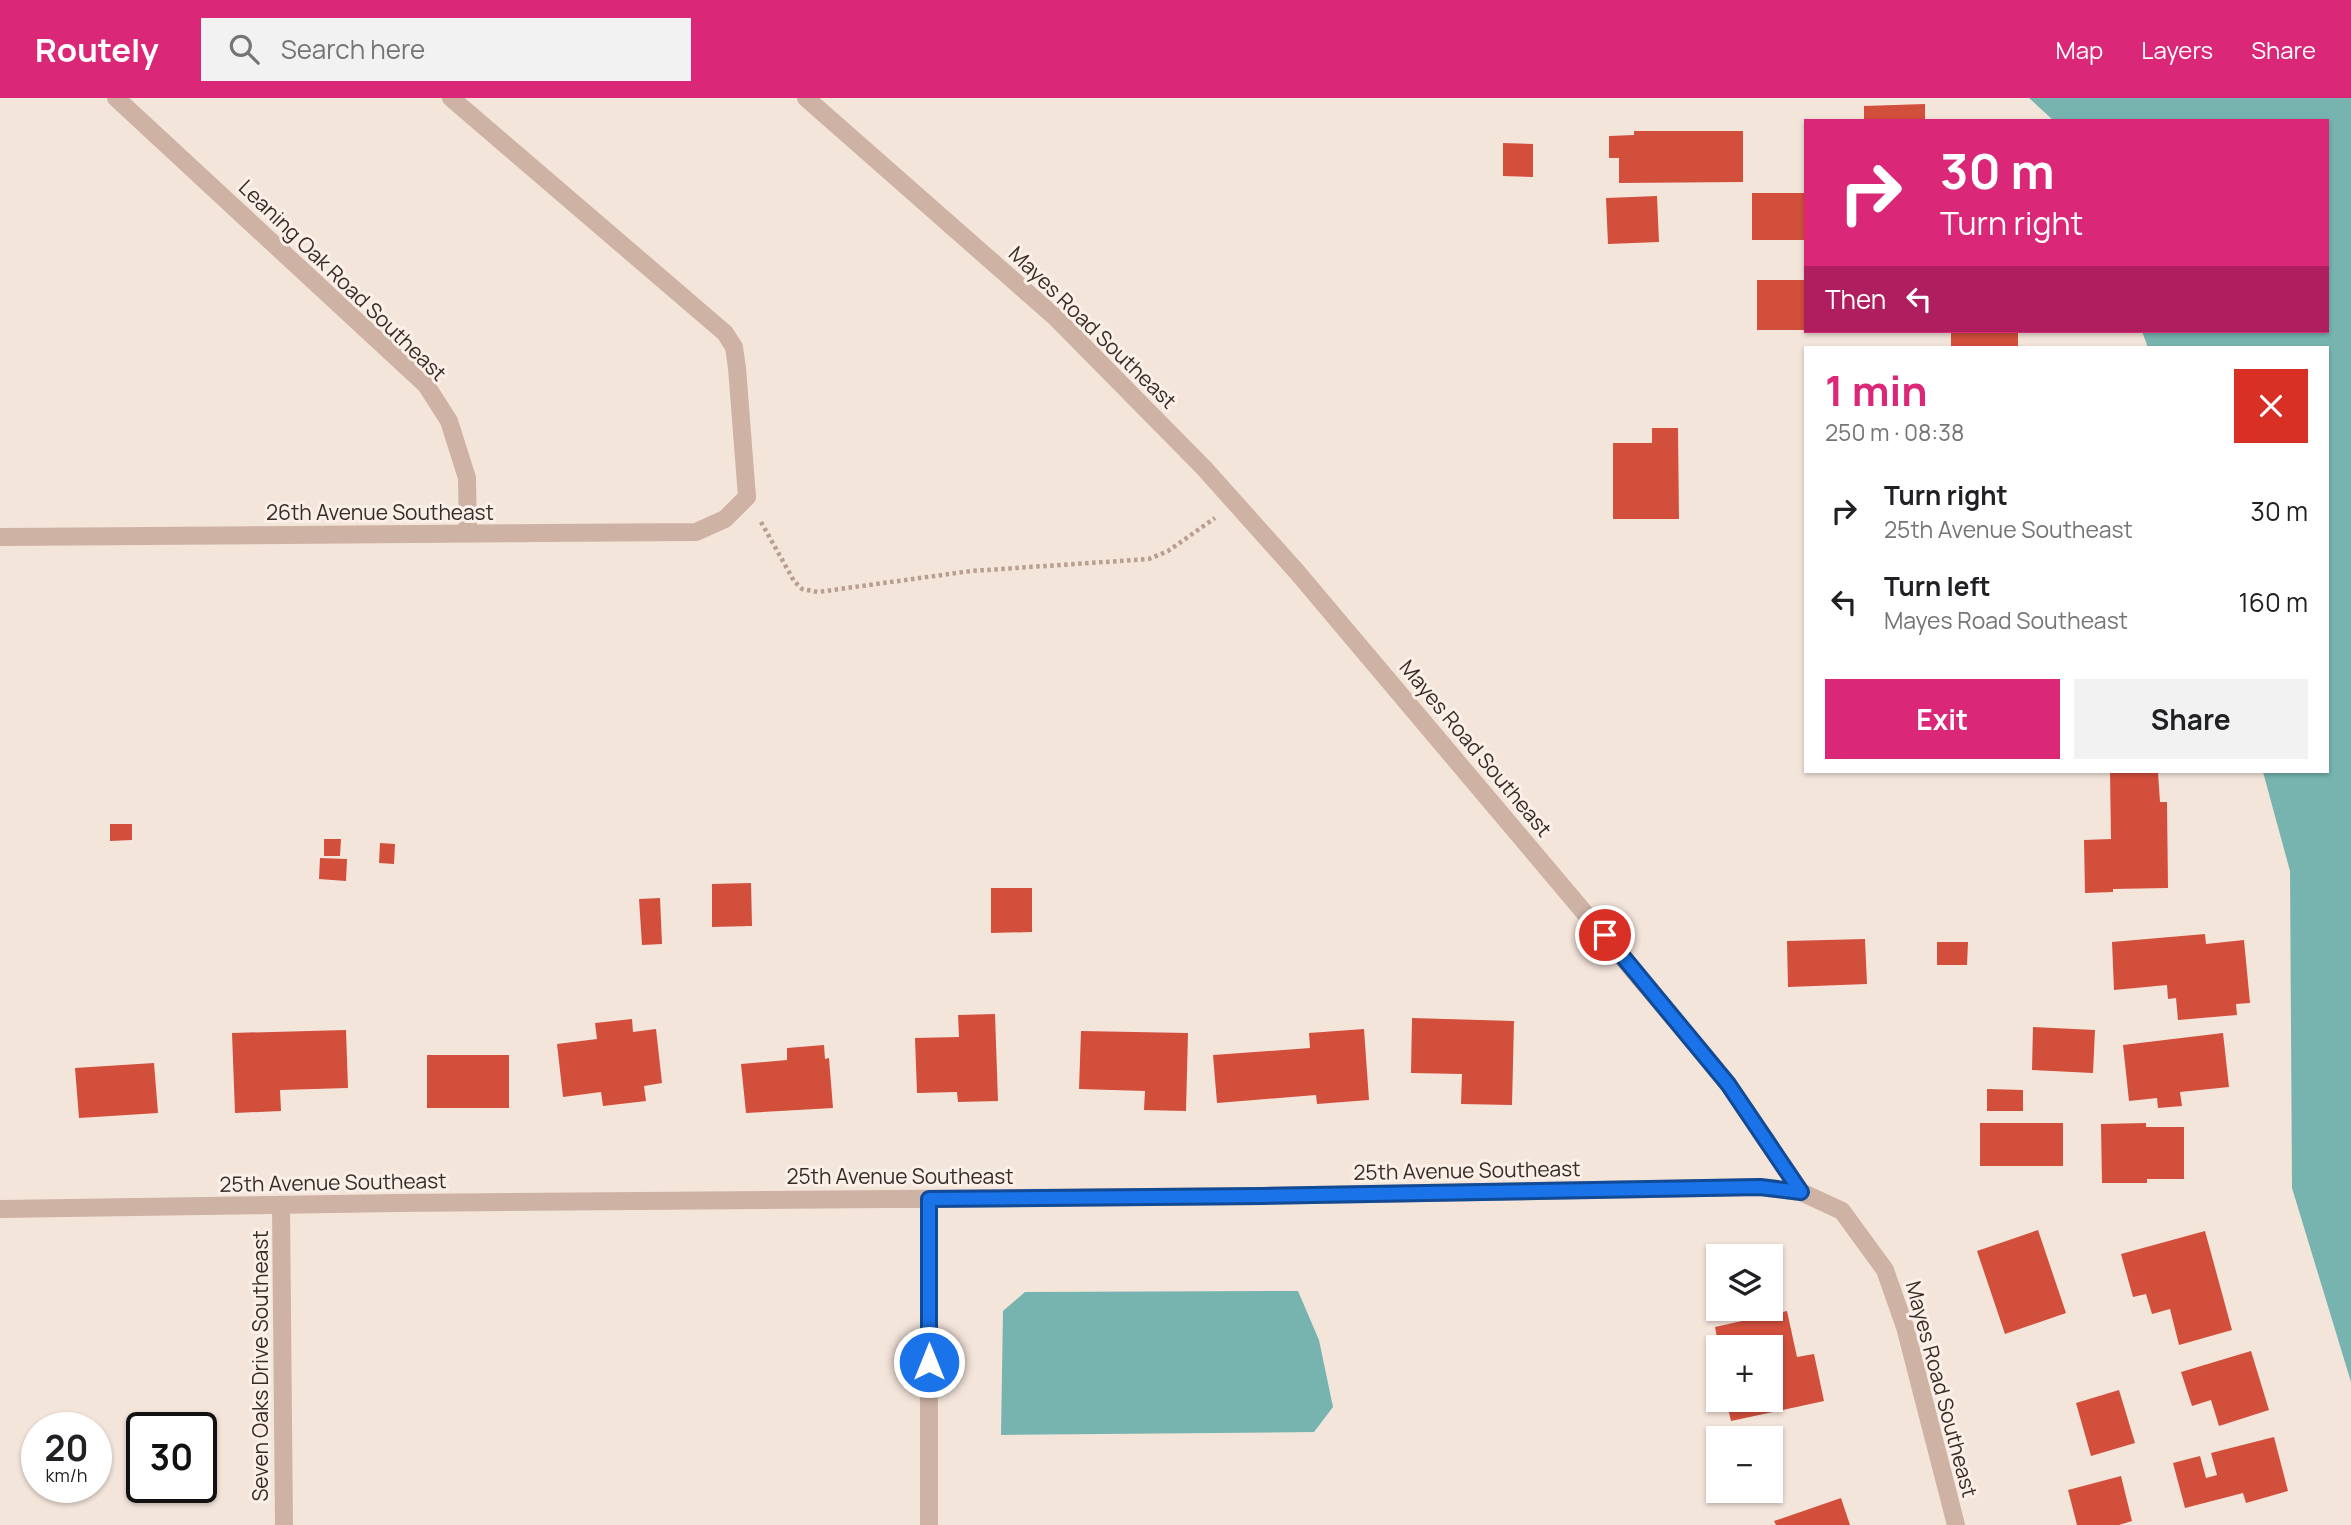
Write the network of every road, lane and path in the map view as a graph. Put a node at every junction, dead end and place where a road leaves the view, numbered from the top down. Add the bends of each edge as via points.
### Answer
1 (116, 98) edge
2 (451, 98) edge
3 (806, 98) edge
4 (747, 497) junction
5 (1236, 503) junction
6 (468, 534) junction
7 (0, 537) edge
8 (1801, 1192) junction
9 (929, 1199) junction
10 (281, 1206) junction
11 (0, 1209) edge
12 (284, 1525) edge
13 (929, 1525) edge
14 (1956, 1525) edge

1 - 6 street, Leaning Oak Road Southeast via 426,385 449,421 467,478
2 - 4 street via 725,333 736,357
3 - 5 street, Mayes Road Southeast via 1055,317
4 - 5 path via 794,581 802,589 818,592 971,571 1149,559 1168,551
4 - 6 street, 26th Avenue Southeast via 725,519 696,532
5 - 8 street, Mayes Road Southeast via 1693,1041
6 - 7 street, 26th Avenue Southeast
8 - 9 street, 25th Avenue Southeast via 1760,1187
8 - 14 street, Mayes Road Southeast via 1842,1211 1885,1270 1905,1327
9 - 10 street, 25th Avenue Southeast
9 - 13 street
10 - 11 street, 25th Avenue Southeast
10 - 12 street, Seven Oaks Drive Southeast

